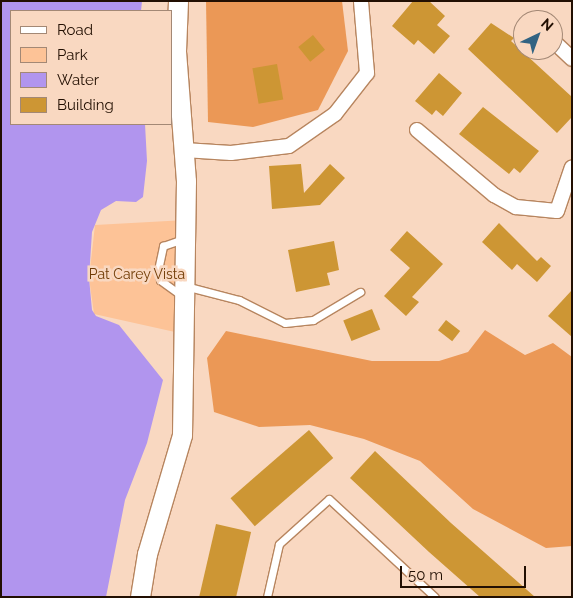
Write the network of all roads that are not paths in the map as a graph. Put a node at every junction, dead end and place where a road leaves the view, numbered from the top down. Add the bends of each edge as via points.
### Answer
1 (178, 1) edge
2 (361, 1) edge
3 (417, 130) dead end
4 (184, 150) junction
5 (572, 167) edge
6 (186, 238) junction
7 (185, 292) junction
8 (360, 292) dead end
9 (140, 597) edge
10 (267, 597) edge
11 (435, 597) edge

1 - 4 main road via 176,51
2 - 4 street via 367,73 335,114 289,146 232,154
3 - 5 street via 494,195 516,207 557,211
4 - 6 main road
6 - 7 main road
6 - 7 lane via 163,246 158,270 160,280
7 - 8 lane via 238,300 284,323 313,320
7 - 9 main road via 182,435 152,535
10 - 11 lane via 279,544 328,499

